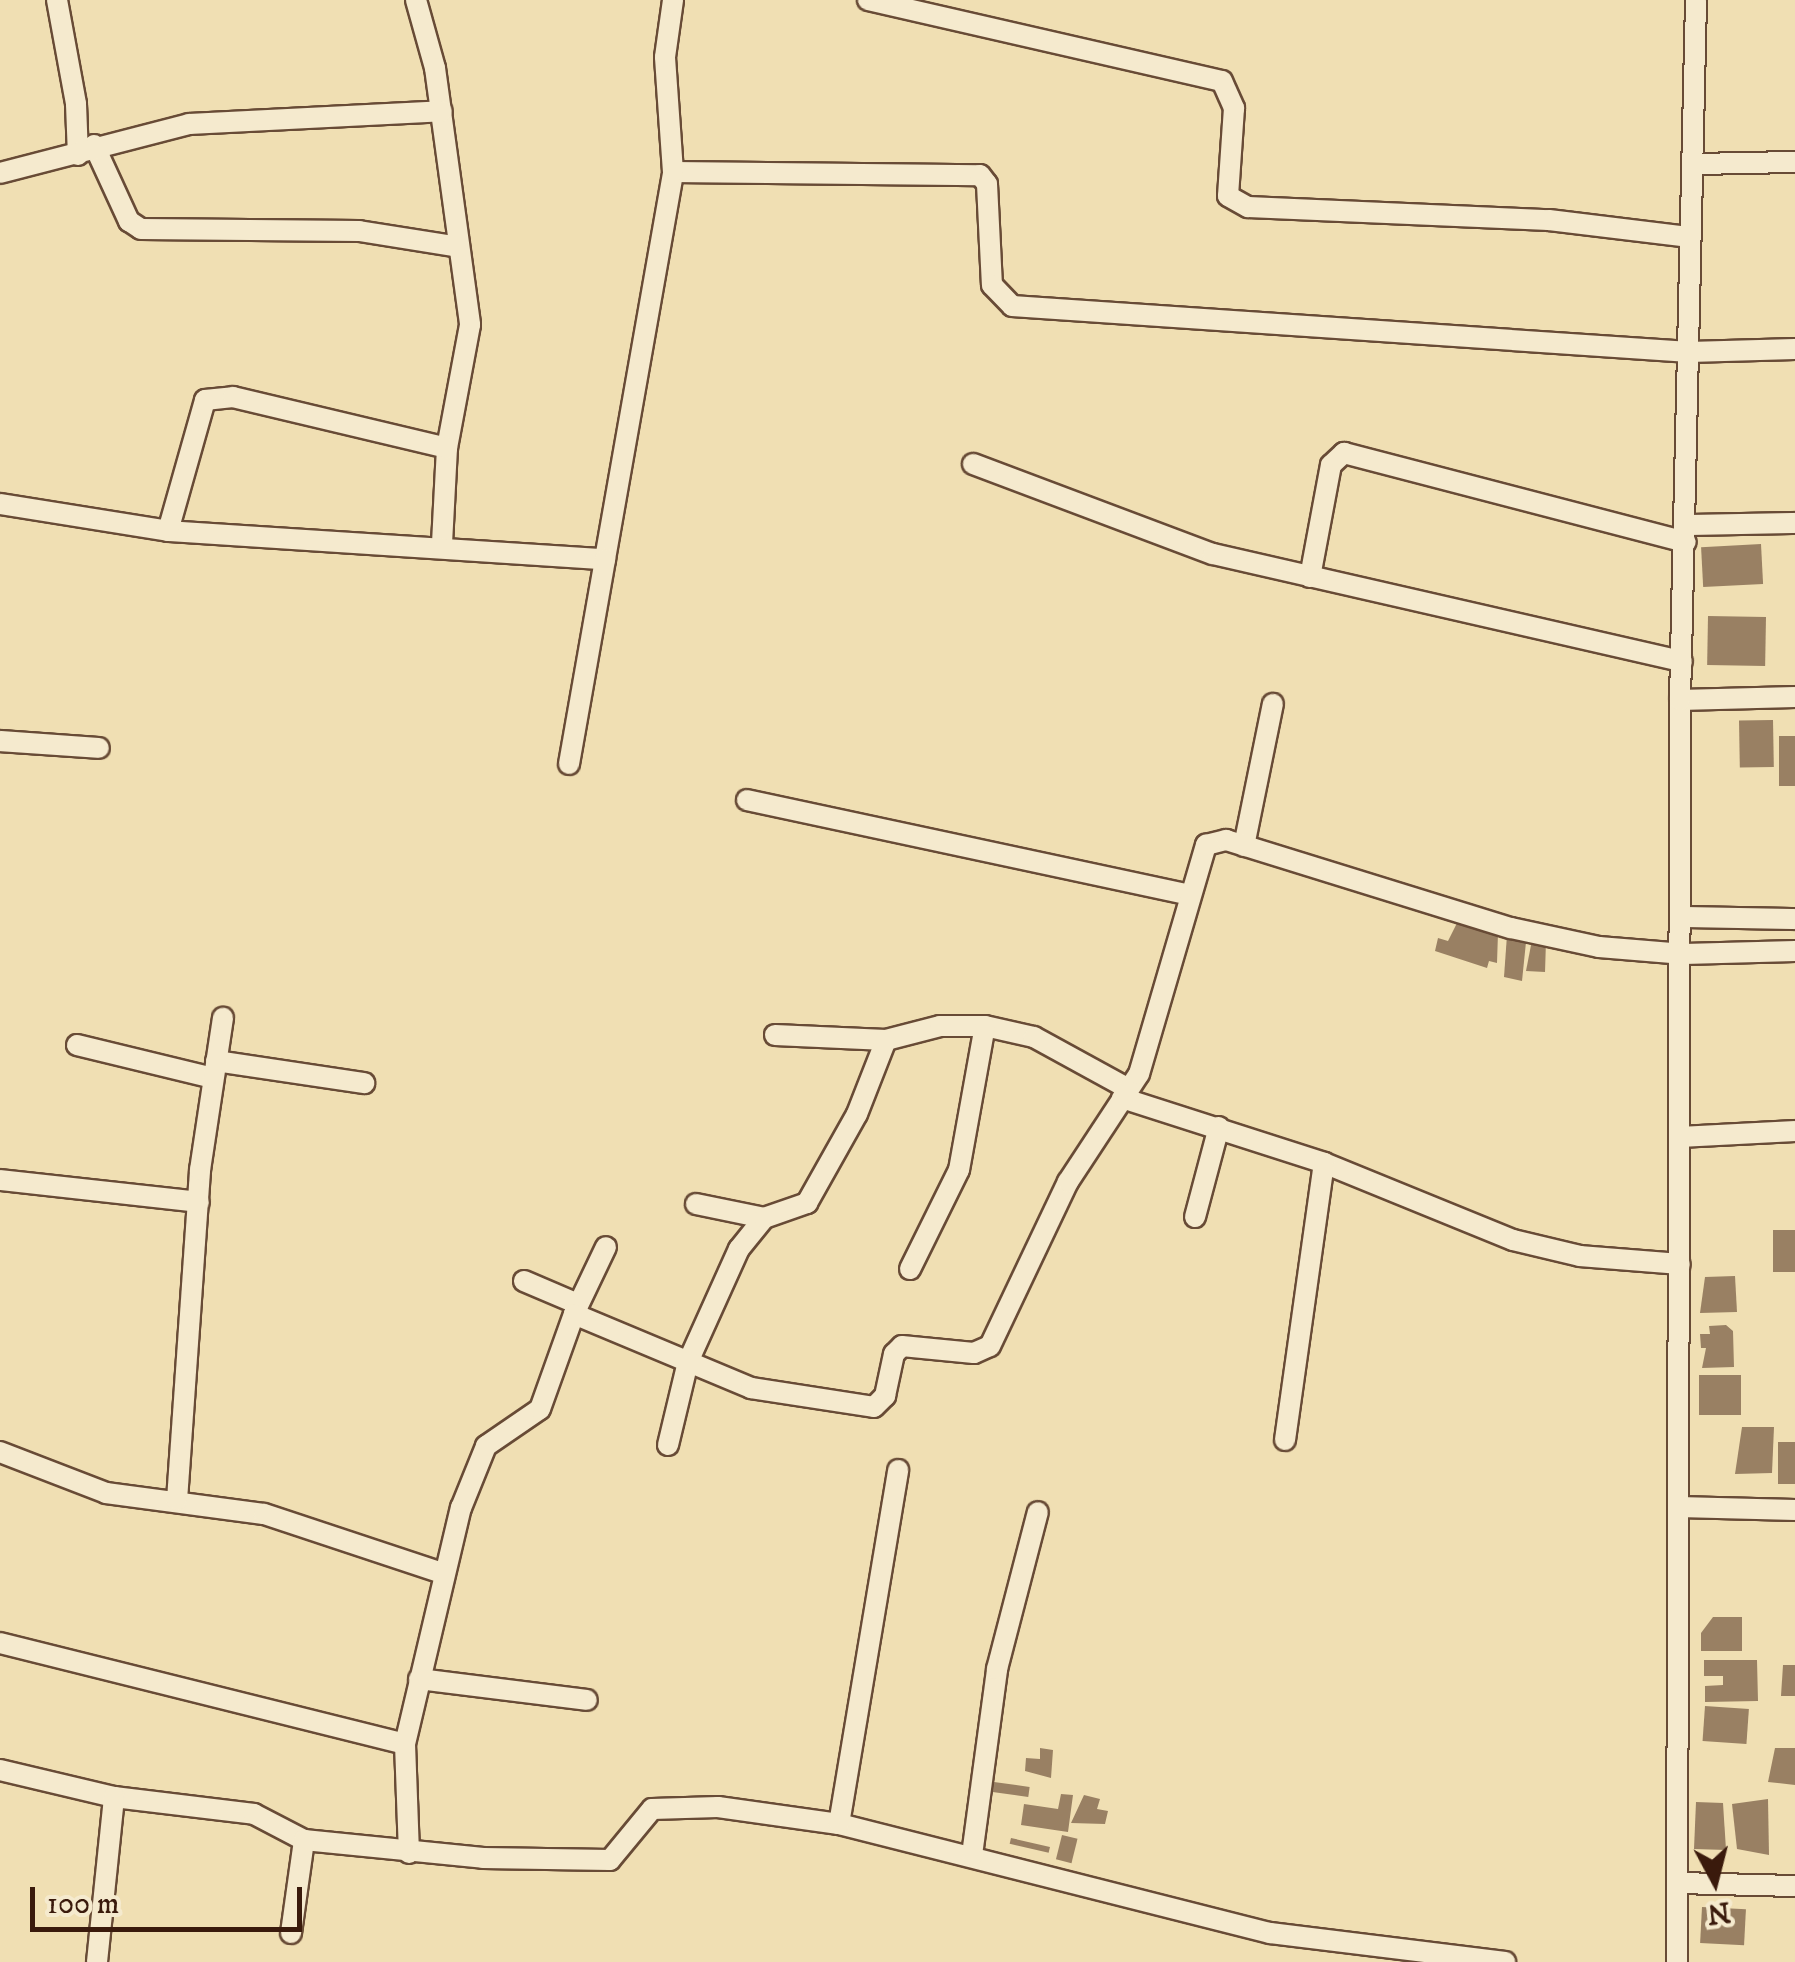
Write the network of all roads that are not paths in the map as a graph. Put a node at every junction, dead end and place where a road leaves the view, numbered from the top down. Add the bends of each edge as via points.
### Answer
1 (57, 0) edge
2 (416, 0) edge
3 (673, 0) edge
4 (868, 0) edge
5 (974, 0) edge
6 (1696, 0) edge
7 (968, 22) junction
8 (442, 111) junction
9 (86, 150) junction
10 (1795, 162) edge
11 (1697, 164) junction
12 (673, 172) junction
13 (0, 174) edge
14 (1690, 237) junction
15 (459, 248) junction
16 (1795, 349) edge
17 (1689, 352) junction
18 (447, 448) junction
19 (972, 464) dead end
20 (0, 504) edge
21 (1795, 522) edge
22 (168, 531) junction
23 (1686, 533) junction
24 (442, 544) junction
25 (606, 559) junction
26 (1310, 577) junction
27 (1682, 662) junction
28 (1795, 697) edge
29 (1680, 700) junction
30 (1274, 704) dead end
31 (0, 741) edge
32 (99, 748) dead end
33 (568, 764) dead end
34 (747, 800) dead end
35 (1244, 846) junction
36 (1190, 894) junction
37 (1682, 917) junction
38 (1795, 919) edge
39 (1795, 950) edge
40 (1684, 954) junction
41 (224, 1018) dead end
42 (985, 1026) junction
43 (775, 1035) dead end
44 (886, 1040) junction
45 (77, 1045) dead end
46 (215, 1070) junction
47 (364, 1083) dead end
48 (1126, 1093) junction
49 (1219, 1126) junction
50 (1795, 1131) edge
51 (1680, 1136) junction
52 (1324, 1162) junction
53 (0, 1180) edge
54 (198, 1202) junction
55 (696, 1204) dead end
56 (1195, 1216) dead end
57 (764, 1218) junction
58 (606, 1247) dead end
59 (1680, 1264) junction
60 (910, 1269) dead end
61 (524, 1281) dead end
62 (576, 1308) junction
63 (688, 1362) junction
64 (1285, 1440) dead end
65 (668, 1445) dead end
66 (0, 1452) edge
67 (898, 1470) dead end
68 (177, 1500) junction
69 (1678, 1507) junction
70 (1795, 1510) edge
71 (1038, 1512) dead end
72 (442, 1573) junction
73 (0, 1643) edge
74 (419, 1679) junction
75 (587, 1700) dead end
76 (405, 1744) junction
77 (0, 1770) edge
78 (114, 1797) junction
79 (840, 1824) junction
80 (304, 1840) junction
81 (408, 1853) junction
82 (972, 1855) junction
83 (1679, 1883) junction
84 (1795, 1886) edge
85 (291, 1933) dead end
86 (96, 1962) edge
87 (1506, 1962) edge
88 (1678, 1962) edge

1 - 9 street
2 - 8 street
3 - 12 street via 665,56
4 - 7 street
5 - 7 street
6 - 11 street
7 - 14 street via 1222,81 1234,108 1228,196 1248,207 1549,220
8 - 9 street via 189,124
8 - 15 street
9 - 13 street
9 - 15 street via 129,221 141,229 359,230
10 - 11 street
11 - 14 street
12 - 17 street via 980,174 992,285 1012,306
12 - 25 street
14 - 17 street
15 - 18 street via 470,325
16 - 17 street
17 - 23 street
18 - 22 street via 234,397 205,400
18 - 24 street
19 - 26 street via 1213,554
20 - 22 street
21 - 23 street
22 - 24 street
23 - 26 street via 1344,454 1331,465
23 - 27 street
24 - 25 street
25 - 33 street
26 - 27 street
27 - 29 street
28 - 29 street
29 - 37 street
30 - 35 street
31 - 32 street
34 - 36 street
35 - 36 street via 1226,840 1206,845
35 - 40 street via 1511,928 1600,947
36 - 48 street via 1147,1051
37 - 38 street
37 - 40 street
39 - 40 street
40 - 51 street
41 - 46 street
42 - 44 street via 940,1026
42 - 48 street via 1034,1038
42 - 60 street via 959,1170
43 - 44 street
44 - 57 street via 858,1114 806,1203
45 - 46 street
46 - 47 street
46 - 54 street
48 - 49 street
48 - 63 street via 1068,1182 990,1346 974,1352 902,1346 885,1396 874,1407 752,1388
49 - 52 street
49 - 56 street
50 - 51 street
51 - 59 street
52 - 59 street via 1513,1240 1580,1256
52 - 64 street
53 - 54 street
54 - 68 street
55 - 57 street
57 - 63 street via 739,1248
58 - 62 street
59 - 69 street
61 - 62 street
62 - 63 street
62 - 72 street via 540,1408 486,1446
63 - 65 street
66 - 68 street via 106,1493
67 - 79 street
68 - 72 street via 264,1514
69 - 70 street
69 - 83 street
71 - 82 street via 997,1668
72 - 74 street
73 - 76 street
74 - 75 street
74 - 76 street
76 - 81 street
77 - 78 street
78 - 80 street via 254,1814
78 - 86 street
79 - 81 street via 668,1805 652,1810 610,1860
79 - 82 street
80 - 81 street
80 - 85 street
82 - 87 street via 1270,1933
83 - 84 street
83 - 88 street

